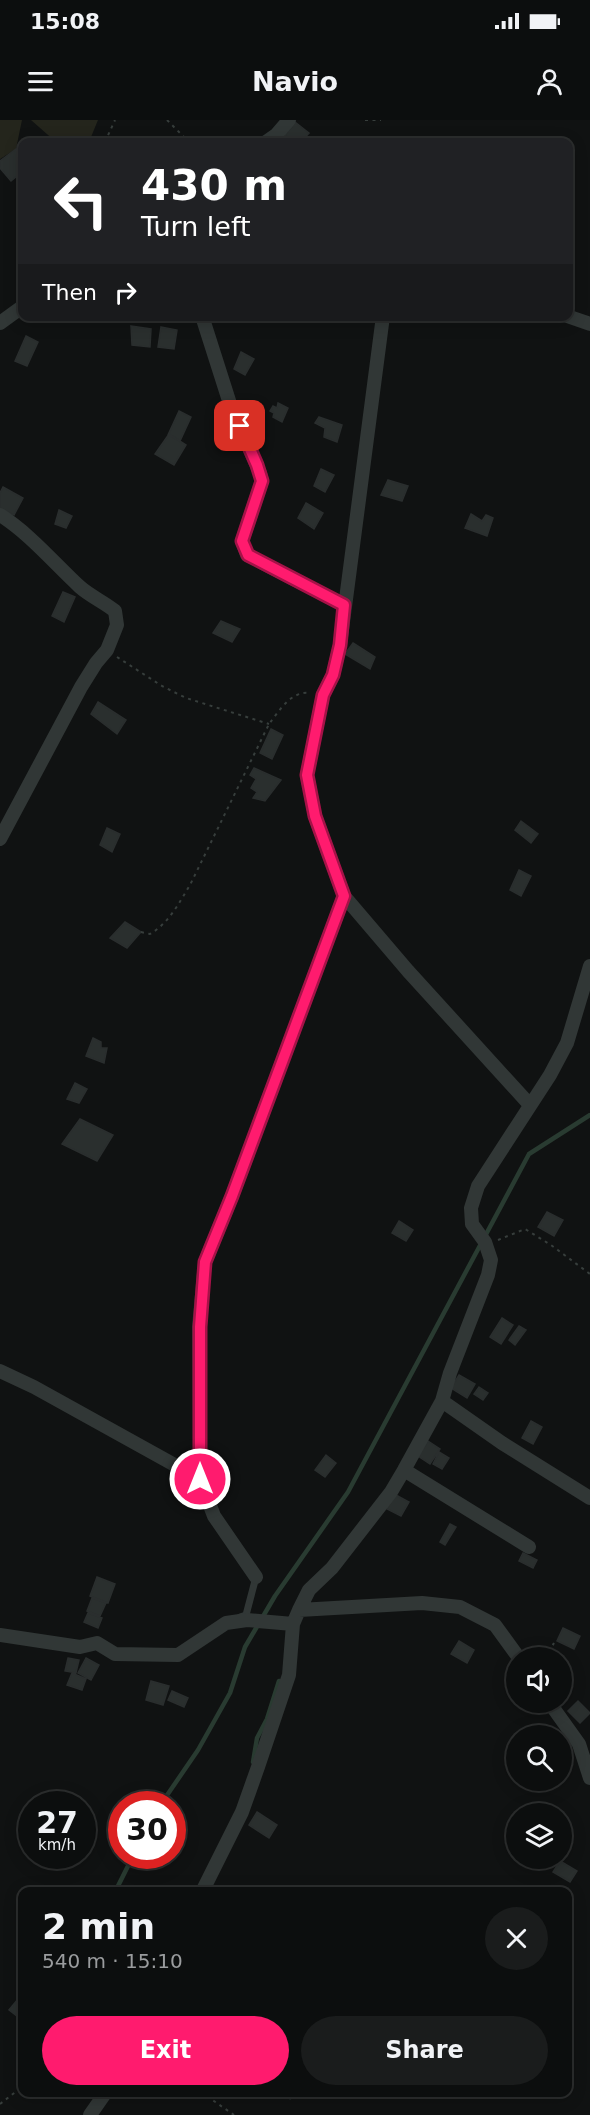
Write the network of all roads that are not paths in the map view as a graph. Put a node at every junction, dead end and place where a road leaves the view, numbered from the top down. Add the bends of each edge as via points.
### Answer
1 (289, 120) edge
2 (276, 138) edge
3 (18, 310) edge
4 (573, 318) edge
5 (204, 321) edge
6 (382, 321) edge
7 (0, 323) edge
8 (590, 324) edge
9 (0, 515) edge
10 (344, 605) junction
11 (0, 839) edge
12 (344, 896) junction
13 (590, 966) edge
14 (531, 1105) junction
15 (0, 1371) edge
16 (442, 1401) junction
17 (404, 1470) junction
18 (200, 1479) junction
19 (590, 1498) edge
20 (529, 1547) dead end
21 (256, 1577) joint
22 (299, 1610) junction
23 (226, 1623) junction
24 (293, 1624) junction
25 (0, 1635) edge
26 (511, 1647) edge
27 (557, 1713) edge
28 (590, 1778) edge
29 (204, 1887) edge
30 (103, 2097) edge
31 (90, 2115) edge

1 - 2 street
3 - 7 street
4 - 8 street
5 - 10 street via 231,407 262,481 242,541 243,549
6 - 10 street
9 - 11 street via 82,589 115,611 117,625 107,650 81,687
10 - 12 street via 340,645 333,675 323,695 307,775 315,816
12 - 14 street
12 - 18 street via 205,1262 200,1327
13 - 14 street via 567,1043
14 - 16 street via 478,1186 471,1208 472,1224 484,1240 491,1260
15 - 18 street
16 - 17 street
16 - 19 street
17 - 20 street
17 - 22 street via 332,1568 309,1590
18 - 21 street via 214,1516
21 - 23 lane via 246,1615
22 - 24 street
22 - 26 street via 422,1602 460,1607 495,1625
23 - 24 street via 247,1620
23 - 25 street via 178,1655 115,1654 97,1643 80,1647
24 - 29 street via 289,1675 242,1812
27 - 28 street via 579,1744
30 - 31 street

